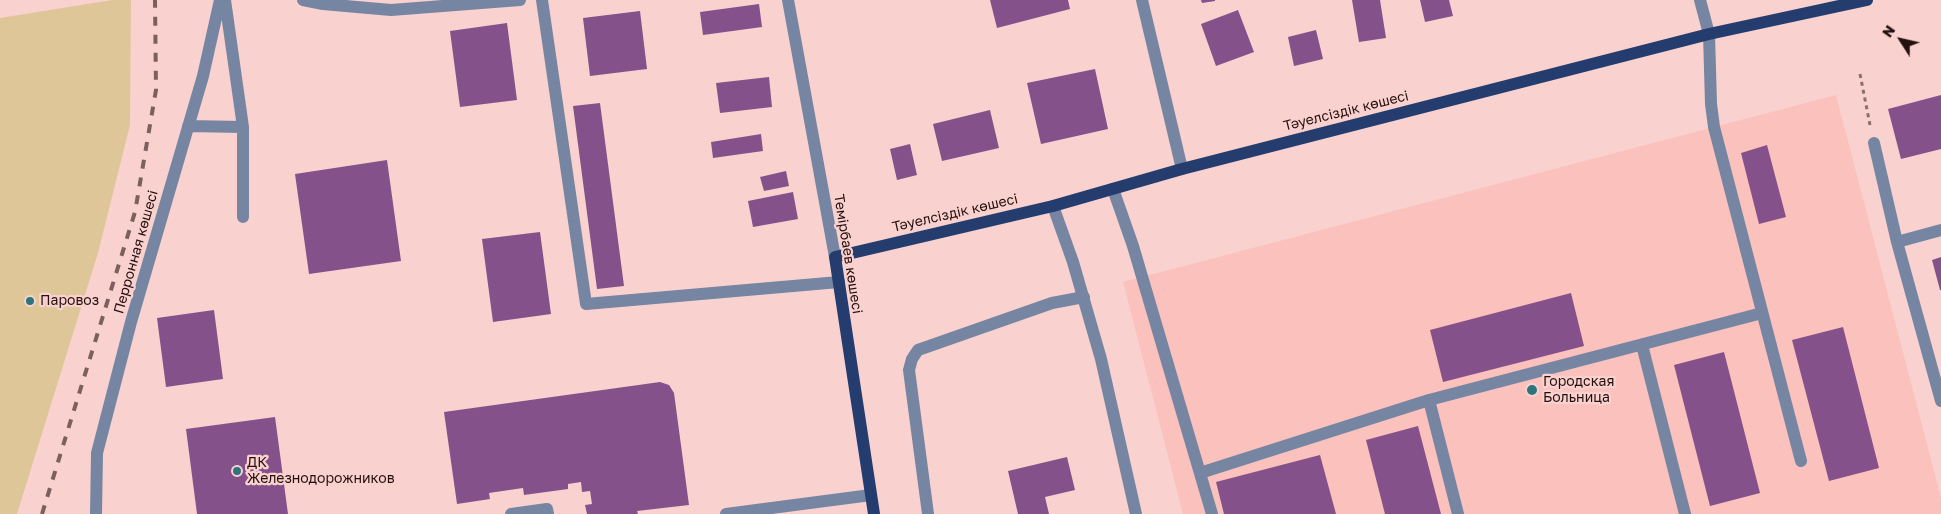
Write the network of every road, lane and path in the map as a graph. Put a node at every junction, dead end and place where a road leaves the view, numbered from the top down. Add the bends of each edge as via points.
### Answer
1 (220, 0) edge
2 (225, 0) edge
3 (303, 0) edge
4 (520, 0) edge
5 (542, 0) edge
6 (788, 0) edge
7 (1142, 0) edge
8 (1700, 0) edge
9 (1867, 0) edge
10 (1709, 34) junction
11 (1860, 74) dead end
12 (188, 126) junction
13 (244, 127) junction
14 (1874, 143) joint
15 (1182, 169) junction
16 (1113, 189) junction
17 (1053, 206) junction
18 (243, 217) dead end
19 (1941, 230) edge
20 (1897, 242) junction
21 (835, 257) junction
22 (838, 282) junction
23 (1084, 297) junction
24 (1762, 313) junction
25 (1642, 345) junction
26 (1429, 400) junction
27 (1941, 401) edge
28 (1801, 461) dead end
29 (1200, 473) junction
30 (871, 495) junction
31 (745, 513) edge
32 (96, 514) edge
33 (511, 514) edge
34 (548, 514) edge
35 (726, 514) edge
36 (874, 514) edge
37 (928, 514) edge
38 (1136, 514) edge
39 (1212, 514) edge
40 (1458, 514) edge
41 (1685, 514) edge

1 - 12 street, Перронная көшесі
2 - 13 street
3 - 4 street via 391,10
5 - 22 street via 586,304
6 - 21 street, Темірбаев көшесі
7 - 15 street
8 - 10 street
9 - 10 main road, Тәуелсіздік көшесі
10 - 15 main road, Тәуелсіздік көшесі
10 - 24 street via 1714,127
11 - 14 path
12 - 13 street
12 - 32 street, Перронная көшесі via 97,453
13 - 18 street
14 - 20 street
15 - 16 main road, Тәуелсіздік көшесі
16 - 17 main road, Тәуелсіздік көшесі
16 - 29 street
17 - 21 main road, Тәуелсіздік көшесі
17 - 23 street
19 - 20 street
20 - 27 street
21 - 22 main road, Темірбаев көшесі
22 - 30 main road, Темірбаев көшесі
23 - 37 street via 1052,303 918,350 909,370
23 - 38 street
24 - 25 street
24 - 28 street
25 - 26 street
25 - 41 street
26 - 29 street
26 - 40 street
29 - 39 street
30 - 31 street
30 - 36 main road, Темірбаев көшесі
31 - 35 street
33 - 34 street via 547,509

